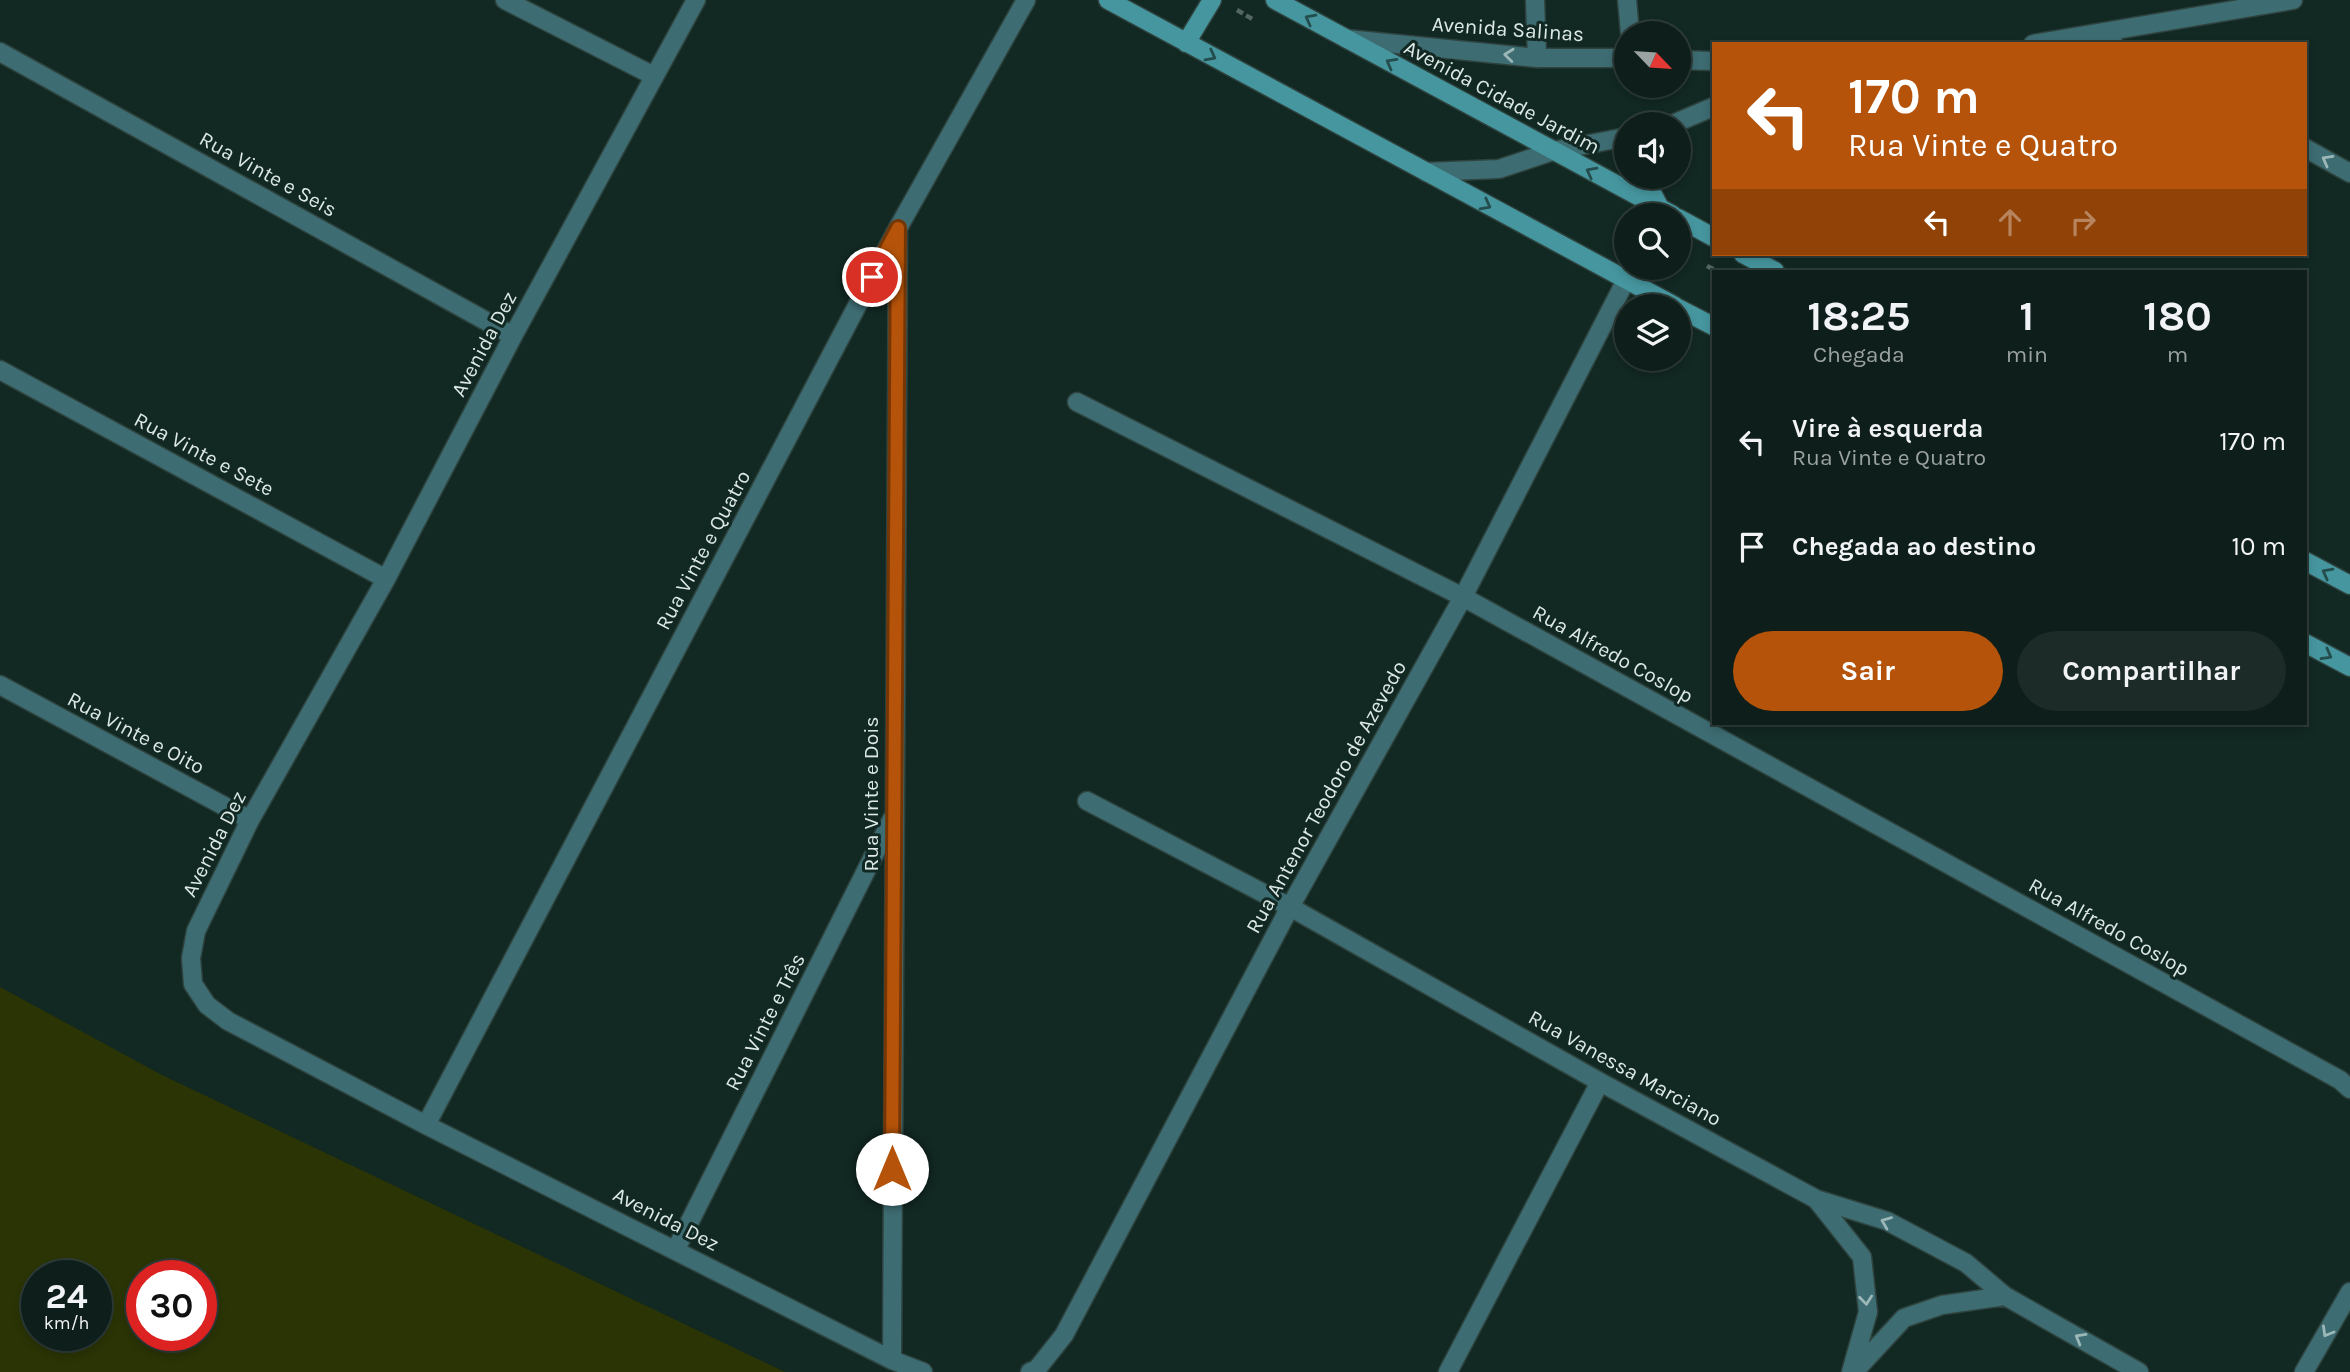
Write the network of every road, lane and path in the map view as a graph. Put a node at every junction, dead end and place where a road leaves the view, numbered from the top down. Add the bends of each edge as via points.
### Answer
1 (505, 0) edge
2 (696, 0) edge
3 (1026, 0) edge
4 (1108, 0) edge
5 (1212, 0) edge
6 (1275, 0) edge
7 (1535, 0) edge
8 (1627, 0) edge
9 (2293, 0) edge
10 (1629, 21) edge
11 (2095, 34) junction
12 (1346, 39) junction
13 (2045, 42) edge
14 (2110, 42) edge
15 (1186, 43) junction
16 (0, 52) edge
17 (1537, 58) junction
18 (1614, 58) edge
19 (1691, 60) edge
20 (1712, 61) edge
21 (654, 76) junction
22 (1712, 107) edge
23 (1691, 116) edge
24 (1614, 139) edge
25 (2307, 149) edge
26 (1553, 151) junction
27 (1426, 172) junction
28 (2350, 173) edge
29 (1650, 203) edge
30 (1691, 225) edge
31 (898, 228) junction
32 (1712, 236) edge
33 (1747, 256) edge
34 (1772, 270) edge
35 (1614, 274) edge
36 (1626, 280) joint
37 (1652, 294) edge
38 (1691, 314) edge
39 (1712, 325) edge
40 (513, 336) junction
41 (0, 370) edge
42 (1077, 402) dead end
43 (2307, 562) edge
44 (386, 579) junction
45 (2350, 585) edge
46 (1463, 597) junction
47 (2307, 644) edge
48 (2350, 667) edge
49 (0, 685) edge
50 (1087, 801) dead end
51 (893, 816) junction
52 (250, 820) junction
53 (1290, 906) junction
54 (1600, 1082) junction
55 (2347, 1083) edge
56 (426, 1125) junction
57 (1816, 1199) junction
58 (676, 1249) junction
59 (2350, 1292) edge
60 (2004, 1296) junction
61 (892, 1360) junction
62 (923, 1372) edge
63 (1030, 1372) edge
64 (1448, 1372) edge
65 (1853, 1372) edge
66 (2139, 1372) edge
67 (2304, 1372) edge

1 - 21 street
2 - 21 street, Avenida Dez
3 - 31 street, Rua Vinte e Quatro
4 - 15 main road
5 - 15 main road
12 -> 6 main road, Avenida Cidade Jardim
7 - 17 street
8 - 10 street
9 - 11 street
11 - 13 street
11 - 14 street
17 -> 12 street, Avenida Salinas
26 -> 12 main road, Avenida Cidade Jardim
15 -> 27 main road
16 - 40 street, Rua Vinte e Seis
17 - 18 street, Avenida Salinas
19 - 20 street
21 - 40 street, Avenida Dez
22 - 23 street
24 - 26 street
28 -> 25 street
26 - 27 street via 1499,169
29 -> 26 main road, Avenida Cidade Jardim
27 -> 35 main road
30 - 32 main road
31 - 51 street, Rua Vinte e Dois
31 - 56 street, Rua Vinte e Quatro
33 - 34 main road
36 - 37 main road
36 - 46 street, Rua Antenor Teodoro de Azevedo
38 - 39 main road
40 - 44 street, Avenida Dez
41 - 44 street, Rua Vinte e Sete
42 - 46 street, Rua Alfredo Coslop
45 -> 43 main road
44 - 52 street, Avenida Dez
46 - 53 street, Rua Antenor Teodoro de Azevedo
46 - 55 street, Rua Alfredo Coslop
47 -> 48 main road
49 - 52 street, Rua Vinte e Oito
50 - 53 street, Rua Vanessa Marciano
51 - 58 street, Rua Vinte e Três
51 - 61 street, Rua Vinte e Dois
52 - 56 street, Avenida Dez via 196,931 193,984 207,1005 228,1021
53 - 54 street, Rua Vanessa Marciano
53 - 63 street, Rua Antenor Teodoro de Azevedo via 1064,1335
54 - 57 street, Rua Vanessa Marciano
54 - 64 street
56 - 58 street, Avenida Dez
60 -> 57 street, Rua Vanessa Marciano via 1966,1263 1886,1221
57 -> 65 street via 1862,1257 1868,1312
58 - 61 street, Avenida Dez
59 -> 67 street
60 - 65 street via 1942,1305 1904,1318
66 -> 60 street, Rua Vanessa Marciano
61 - 62 street, Avenida Dez

